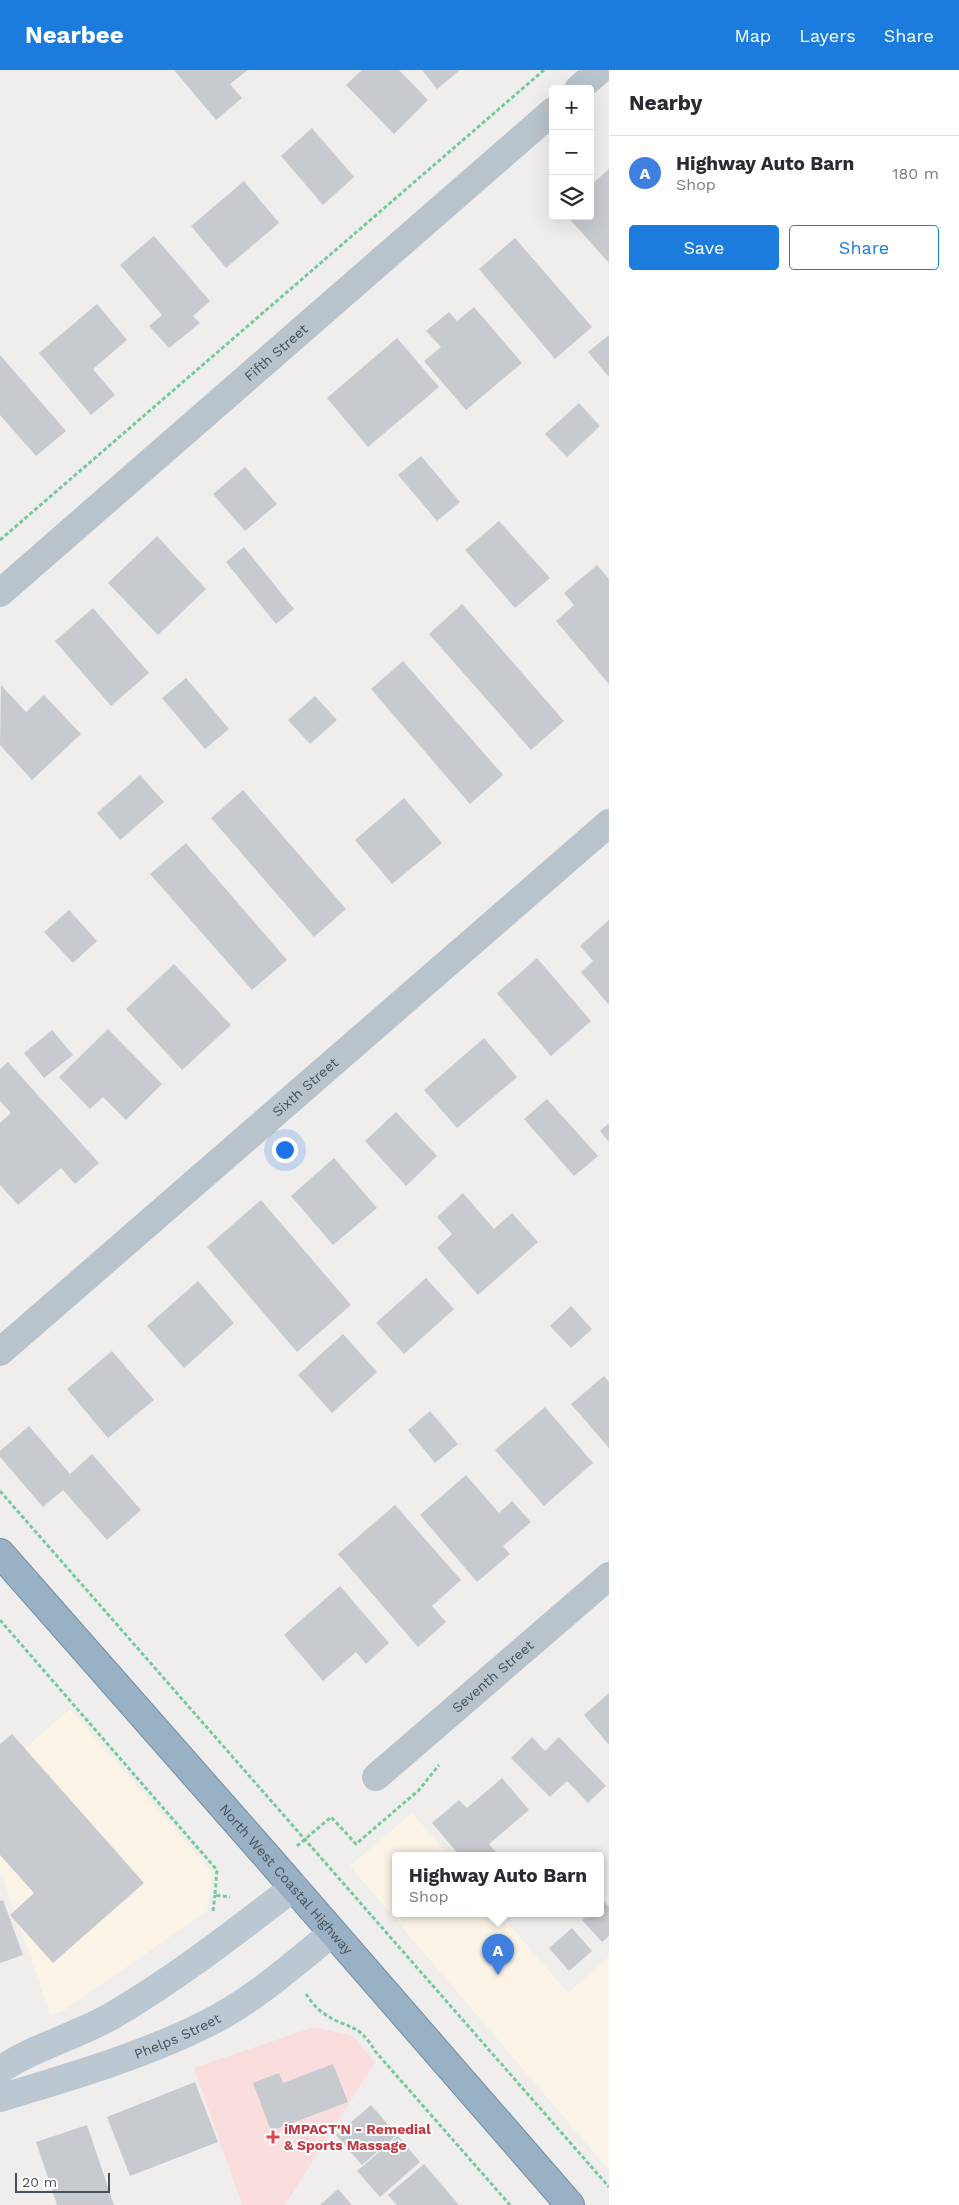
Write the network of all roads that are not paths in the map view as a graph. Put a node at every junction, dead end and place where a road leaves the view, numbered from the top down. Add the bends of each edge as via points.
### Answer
1 (600, 70) edge
2 (583, 85) edge
3 (549, 114) edge
4 (0, 593) edge
5 (609, 823) edge
6 (0, 1352) edge
7 (0, 1553) edge
8 (609, 1576) edge
9 (376, 1777) dead end
10 (294, 1887) junction
11 (332, 1933) junction
12 (0, 2070) edge
13 (0, 2098) edge
14 (570, 2205) edge

1 - 2 street
3 - 4 street, Fifth Street
5 - 6 street, Sixth Street
7 - 10 highway, North West Coastal Highway
8 - 9 street, Seventh Street
10 - 11 highway, North West Coastal Highway
10 - 12 main road via 192,1965 108,2018 17,2058
11 - 13 main road, Phelps Street via 259,1992 202,2026 127,2056
11 - 14 highway, North West Coastal Highway

